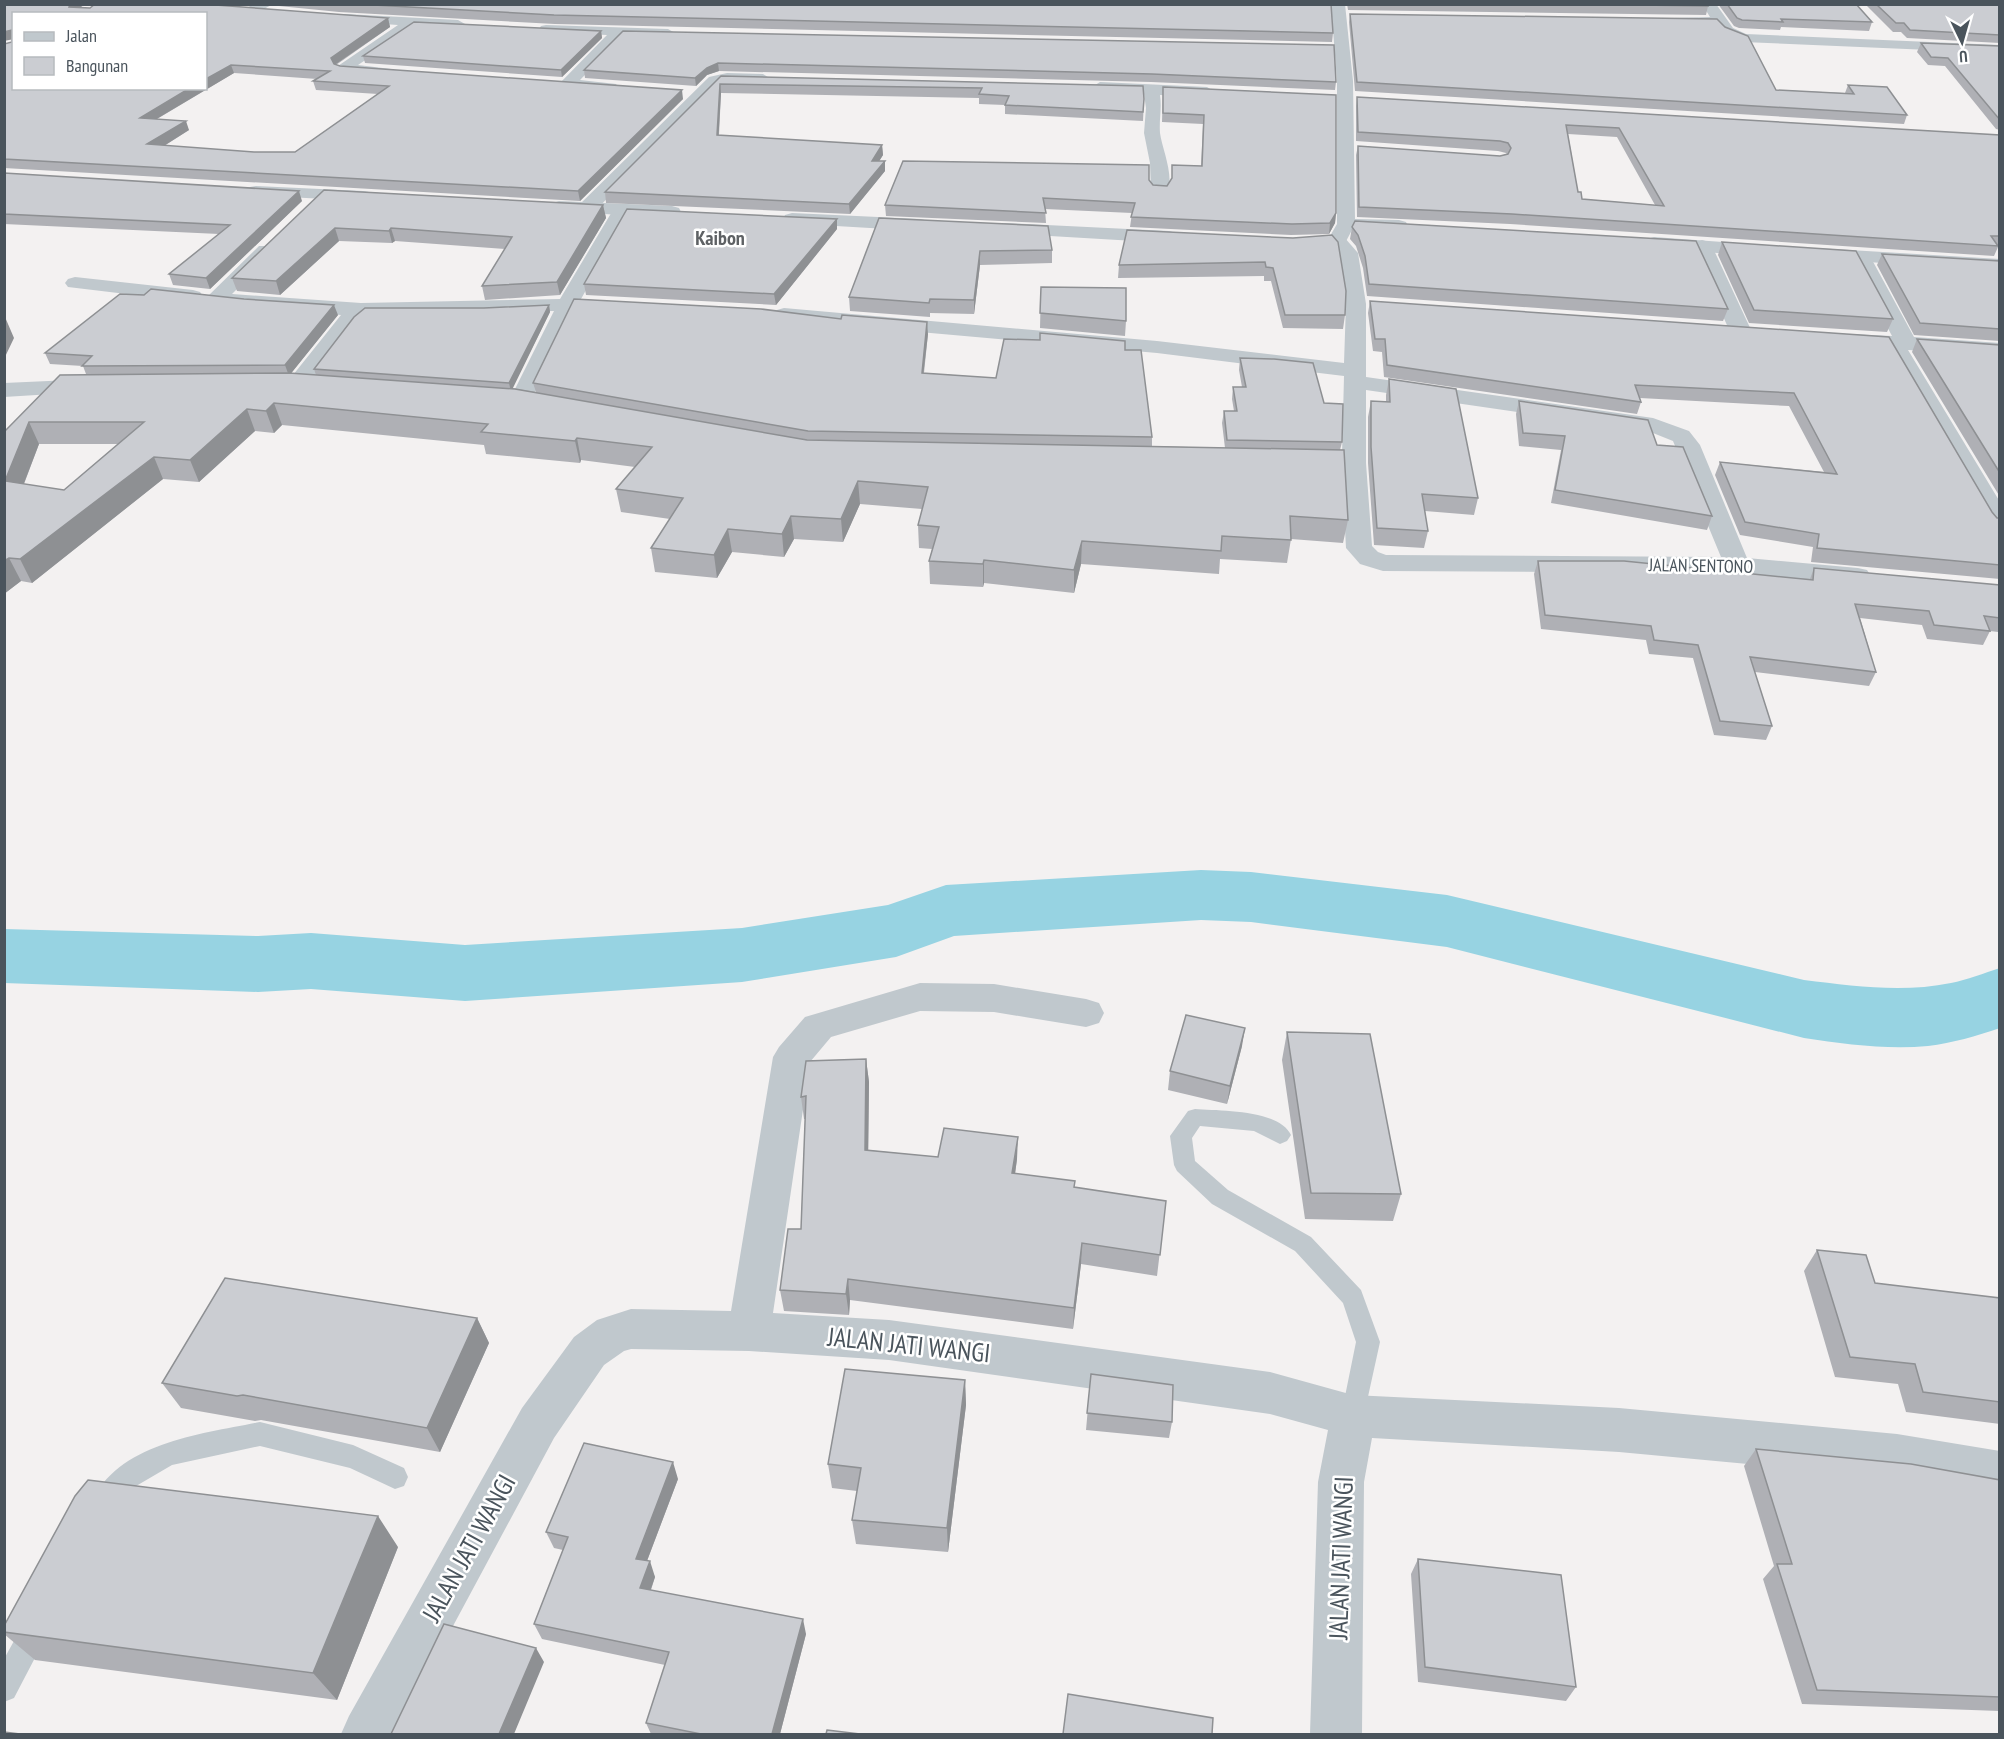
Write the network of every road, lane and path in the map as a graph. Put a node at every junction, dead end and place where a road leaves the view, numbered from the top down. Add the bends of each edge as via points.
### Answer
1 (1709, 4) edge
2 (269, 9) edge
3 (245, 11) edge
4 (1343, 12) edge
5 (328, 17) edge
6 (573, 17) edge
7 (1719, 20) junction
8 (412, 22) junction
9 (1665, 22) edge
10 (472, 25) edge
11 (531, 28) edge
12 (1878, 29) dead end
13 (555, 30) junction
14 (620, 31) junction
15 (679, 33) edge
16 (1894, 46) junction
17 (2000, 49) edge
18 (401, 73) edge
19 (782, 79) edge
20 (1084, 86) edge
21 (631, 88) edge
22 (1151, 89) junction
23 (678, 91) edge
24 (1219, 92) edge
25 (702, 93) junction
26 (233, 190) edge
27 (1160, 190) edge
28 (323, 194) junction
29 (383, 198) edge
30 (538, 206) edge
31 (586, 209) junction
32 (622, 210) junction
33 (308, 211) edge
34 (691, 213) edge
35 (772, 218) edge
36 (937, 226) edge
37 (1417, 226) edge
38 (984, 228) edge
39 (284, 233) edge
40 (1341, 233) junction
41 (1185, 238) edge
42 (1631, 241) edge
43 (1279, 242) edge
44 (1702, 246) junction
45 (1861, 258) junction
46 (2000, 265) edge
47 (75, 283) dead end
48 (216, 298) junction
49 (568, 303) junction
50 (1356, 304) junction
51 (1379, 306) edge
52 (639, 307) edge
53 (360, 309) junction
54 (768, 314) edge
55 (1718, 330) edge
56 (1741, 332) junction
57 (1763, 334) edge
58 (1829, 338) edge
59 (1899, 343) junction
60 (2000, 349) edge
61 (1355, 377) junction
62 (114, 385) edge
63 (319, 386) edge
64 (6, 392) edge
65 (496, 400) edge
66 (520, 401) junction
67 (543, 405) edge
68 (1274, 461) edge
69 (1354, 463) junction
70 (2000, 524) edge
71 (1737, 565) junction
72 (1880, 578) edge
73 (1086, 1012) dead end
74 (1280, 1135) dead end
75 (749, 1331) junction
76 (1353, 1416) junction
77 (2000, 1474) edge
78 (394, 1477) dead end
79 (88, 1525) edge
80 (47, 1605) edge
81 (4, 1688) edge
82 (367, 1734) edge
83 (1336, 1734) edge

1 - 7 street
2 - 3 street
4 - 40 street via 1336,48 1351,148
5 - 8 street
6 - 13 street
7 - 9 street
7 - 16 street via 1728,31 1743,38
8 - 10 street
8 - 18 street via 343,68
11 - 13 street
12 - 16 street
13 - 14 street
14 - 15 street
14 - 21 street via 561,84
16 - 17 street
19 - 25 street via 719,78
20 - 22 street
22 - 24 street
22 - 27 street
23 - 25 street
25 - 31 street
26 - 28 street
28 - 29 street
28 - 33 street
30 - 31 street
31 - 32 street
32 - 34 street
32 - 49 street
35 - 36 street
37 - 40 street
38 - 41 street
39 - 48 street
40 - 43 street via 1315,244
40 - 50 street, JALAN SENTONO
42 - 44 street
44 - 45 street
44 - 56 street
45 - 46 street
45 - 59 street
47 - 48 street
48 - 53 street
49 - 52 street
49 - 53 street
49 - 66 street
50 - 51 street
50 - 61 street, JALAN SENTONO
53 - 63 street via 284,385
54 - 61 street via 1157,347
55 - 56 street
56 - 57 street
58 - 59 street
59 - 60 street
59 - 70 street
61 - 69 street, JALAN SENTONO
61 - 71 street via 1653,424 1681,436
62 - 64 street
65 - 66 street
66 - 67 street
68 - 69 street
69 - 71 street, JALAN SENTONO via 1359,548 1369,558 1383,563
71 - 72 street, JALAN SENTONO
73 - 75 street via 994,998 920,996 818,1027 792,1057
74 - 76 lane via 1258,1123 1195,1117 1181,1136 1185,1164 1220,1197 1303,1244 1353,1297 1368,1342
75 - 76 street, JALAN JATI WANGI via 889,1340 1270,1393
75 - 82 street, JALAN JATI WANGI via 631,1329 612,1334 589,1351 538,1423
76 - 77 street via 1619,1430 1897,1456
76 - 83 street, JALAN JATI WANGI via 1341,1482
78 - 79 lane via 353,1457 260,1434 168,1454 122,1480
80 - 81 lane

